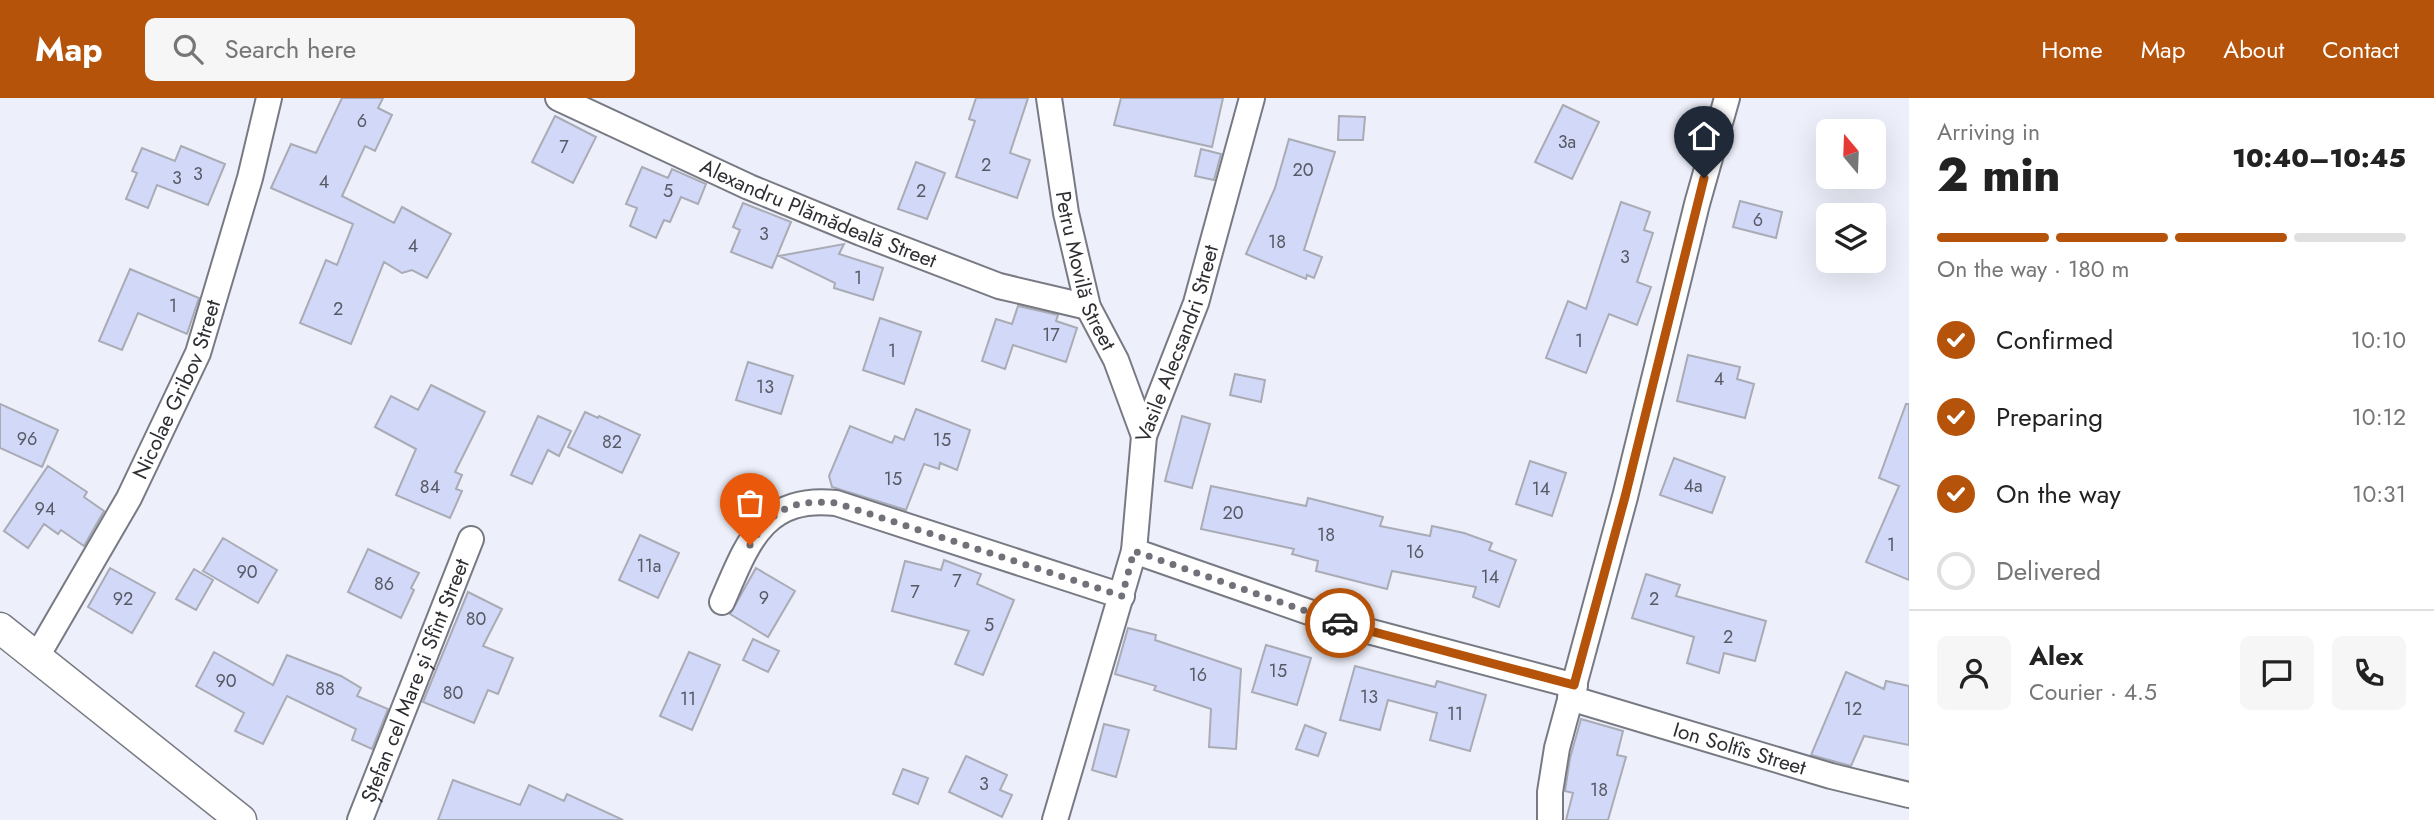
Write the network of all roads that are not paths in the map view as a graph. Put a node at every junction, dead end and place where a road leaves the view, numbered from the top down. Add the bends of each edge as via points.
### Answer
1 (269, 98) edge
2 (558, 98) edge
3 (1049, 98) edge
4 (1252, 98) edge
5 (1727, 98) edge
6 (1088, 307) junction
7 (1144, 436) junction
8 (471, 539) dead end
9 (1134, 551) junction
10 (1122, 596) junction
11 (722, 602) dead end
12 (0, 628) edge
13 (36, 659) junction
14 (1572, 692) junction
15 (1909, 795) edge
16 (241, 820) edge
17 (360, 820) edge
18 (1055, 820) edge
19 (1550, 820) edge

1 - 13 street, Nicolae Gribov Street via 198,353 129,498
2 - 6 street, Alexandru Plămădeală Street via 749,187 861,233 999,286
3 - 6 street, Petru Movilă Street via 1066,213
4 - 7 street, Vasile Alecsandri Street via 1196,303
5 - 14 street
6 - 7 street, Petru Movilă Street via 1116,360
7 - 9 street, Vasile Alecsandri Street
8 - 17 street, Ștefan cel Mare și Sfînt Street
9 - 10 street, Vasile Alecsandri Street
9 - 14 street, Ion Soltîs Street via 1349,626
10 - 11 street via 836,503 816,501 773,514 741,558
10 - 18 street, Vasile Alecsandri Street
12 - 13 street
13 - 16 street
14 - 15 street, Ion Soltîs Street via 1831,776
14 - 19 street via 1550,792

